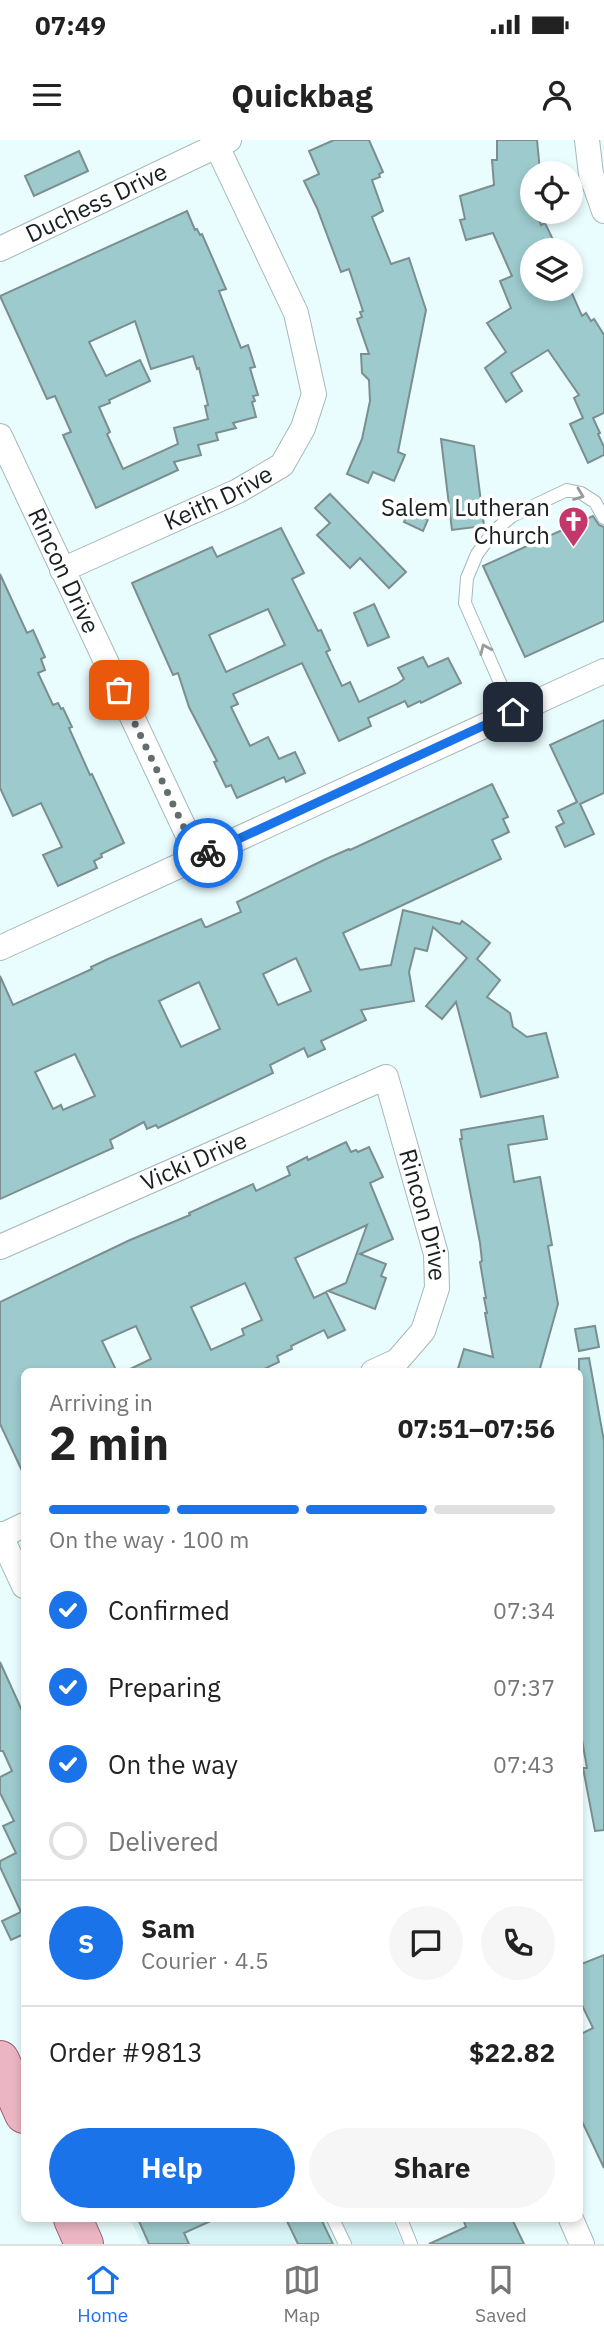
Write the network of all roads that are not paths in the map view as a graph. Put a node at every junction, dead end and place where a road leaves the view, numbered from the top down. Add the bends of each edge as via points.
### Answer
1 (587, 140) edge
2 (220, 142) edge
3 (604, 211) edge
4 (0, 249) edge
5 (0, 436) edge
6 (604, 518) edge
7 (62, 570) junction
8 (604, 671) edge
9 (513, 712) junction
10 (198, 857) junction
11 (0, 948) edge
12 (386, 1077) joint
13 (0, 1247) edge
14 (382, 1368) edge
15 (21, 1526) edge
16 (0, 1535) edge
17 (21, 1580) edge
18 (6, 2064) edge
19 (21, 2106) edge
20 (74, 2222) edge
21 (334, 2222) edge
22 (402, 2222) edge
23 (572, 2222) edge
24 (84, 2244) edge
25 (345, 2244) edge
26 (411, 2244) edge
27 (582, 2244) edge

1 - 3 street via 591,174
2 - 4 street, Duchess Drive
2 - 7 street, Keith Drive via 296,313 314,394 303,428 282,465 238,491
5 - 7 street, Rincon Drive
9 -> 6 lane via 465,603 467,578 477,554 512,516 567,490 595,502
7 - 10 street, Rincon Drive
8 - 9 street
9 - 10 street
10 - 11 street
12 - 13 street, Vicki Drive
12 - 14 street, Rincon Drive via 436,1254 436,1288 423,1331 397,1361
15 - 16 street
16 - 17 street
18 - 19 main road
20 - 24 main road
21 - 25 lane
22 - 26 lane
23 - 27 street

